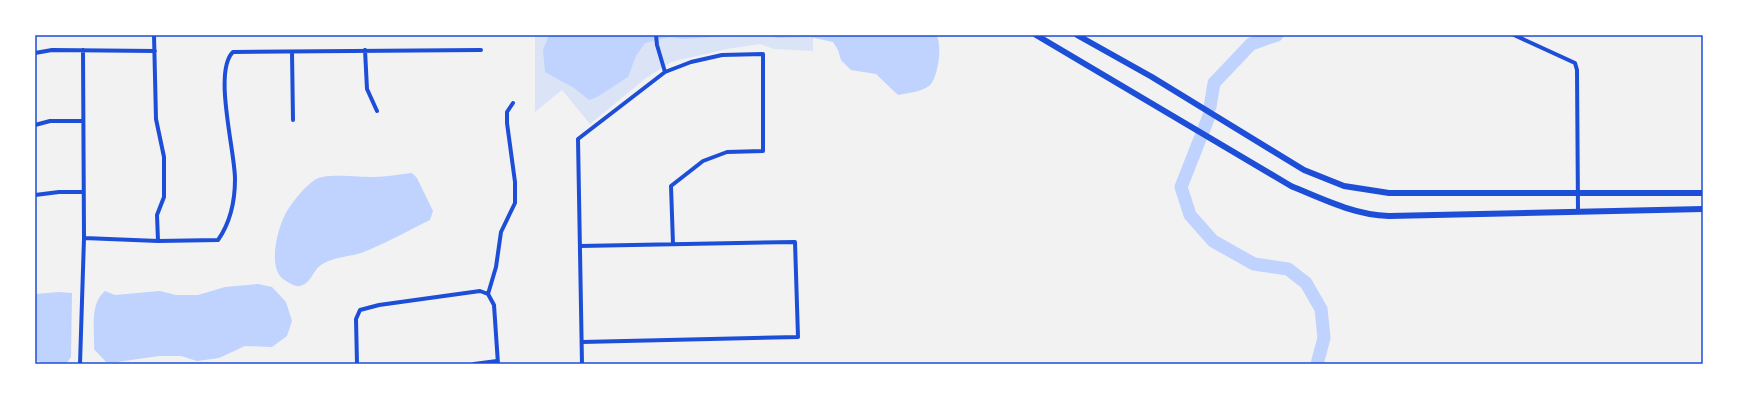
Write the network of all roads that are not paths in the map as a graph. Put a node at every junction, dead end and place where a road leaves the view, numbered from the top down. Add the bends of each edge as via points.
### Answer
1 (154, 35) edge
2 (656, 35) edge
3 (1036, 35) edge
4 (1077, 35) edge
5 (1514, 35) edge
6 (84, 50) junction
7 (365, 50) junction
8 (481, 50) dead end
9 (155, 51) junction
10 (292, 52) junction
11 (35, 53) edge
12 (666, 72) junction
13 (513, 103) dead end
14 (377, 111) dead end
15 (293, 120) dead end
16 (83, 121) junction
17 (35, 125) edge
18 (83, 192) junction
19 (1703, 193) edge
20 (1579, 194) junction
21 (35, 196) edge
22 (1703, 209) edge
23 (1578, 212) junction
24 (84, 238) junction
25 (158, 241) junction
26 (673, 244) junction
27 (580, 246) junction
28 (488, 294) junction
29 (582, 342) junction
30 (498, 362) edge
31 (80, 364) edge
32 (357, 364) edge
33 (474, 364) edge
34 (582, 364) edge

1 - 9 street
2 - 12 street via 656,45
3 - 23 main road via 1291,186 1330,202 1379,216
4 - 20 main road via 1152,77 1304,170 1344,186 1389,193
5 - 20 street via 1575,63 1578,70
6 - 9 street
6 - 11 street
6 - 16 street
7 - 8 street
7 - 10 street
7 - 14 street via 367,89
9 - 25 street via 156,119 164,157 164,197 157,215
10 - 15 street
10 - 25 street via 233,52 229,56 226,62 226,117 235,179 226,228 218,240
12 - 26 street via 722,54 763,54 763,151 727,152 703,161 671,186
12 - 27 street via 578,139
13 - 28 street via 507,112 507,123 515,182 515,203 501,232 496,267
16 - 17 street via 50,121
16 - 18 street
18 - 21 street
18 - 24 street
19 - 20 main road
20 - 23 street
22 - 23 main road
24 - 25 street
24 - 31 street
26 - 27 street
26 - 29 street via 795,242 798,338
27 - 29 street
28 - 30 street via 494,305
28 - 32 street via 468,291 360,310 356,319
29 - 34 street
30 - 33 street

